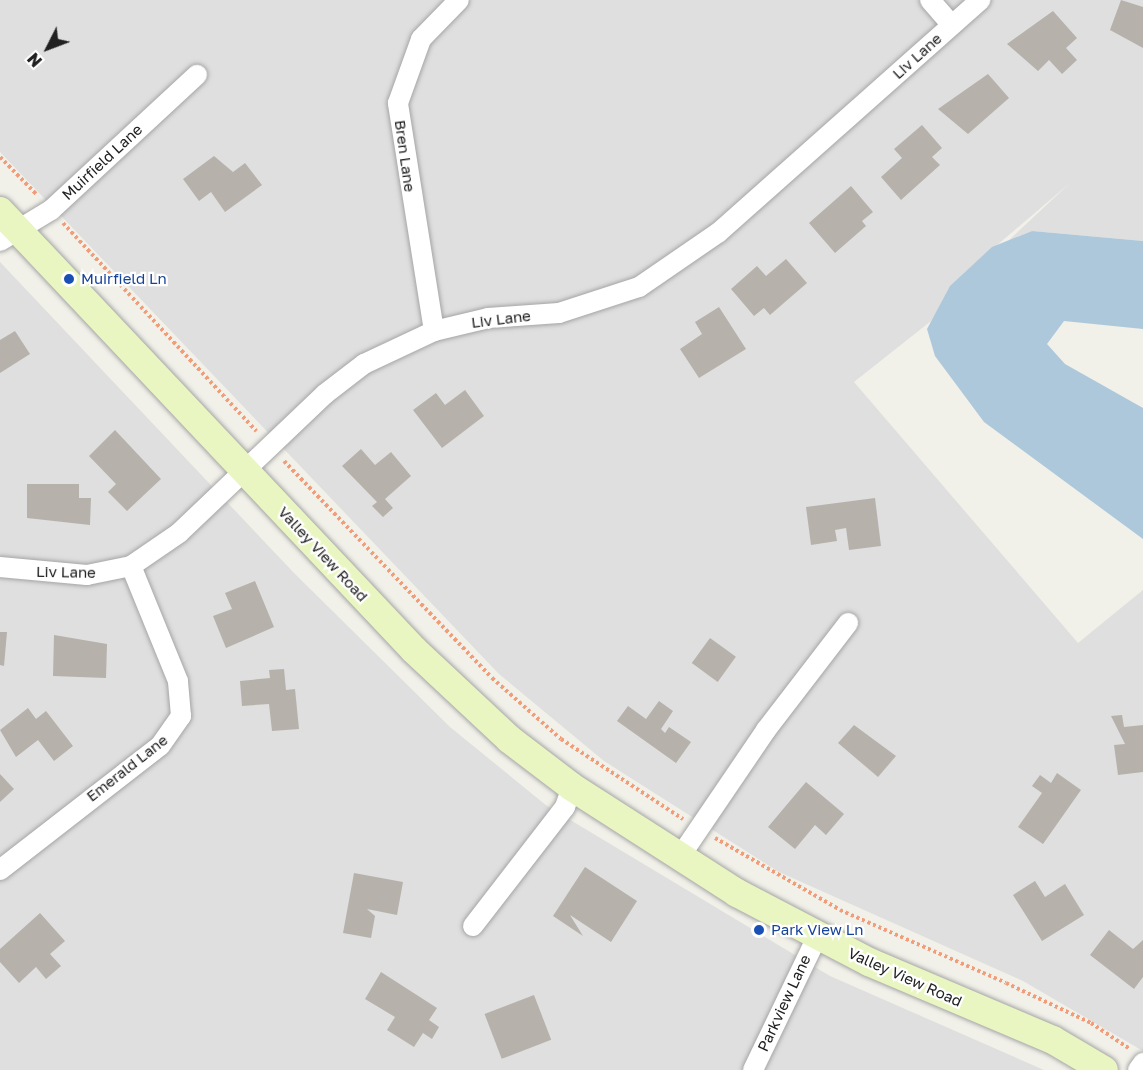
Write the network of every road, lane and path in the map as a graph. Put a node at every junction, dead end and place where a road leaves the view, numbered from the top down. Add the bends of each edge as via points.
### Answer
1 (459, 0) edge
2 (930, 0) edge
3 (980, 0) edge
4 (952, 24) junction
5 (197, 75) dead end
6 (0, 158) edge
7 (51, 210) junction
8 (6, 228) edge
9 (434, 331) junction
10 (270, 447) junction
11 (246, 473) junction
12 (130, 566) junction
13 (0, 567) edge
14 (848, 623) dead end
15 (572, 787) junction
16 (698, 828) junction
17 (679, 858) junction
18 (0, 870) edge
19 (473, 926) dead end
20 (817, 937) junction
21 (1138, 1062) edge
22 (753, 1070) edge
23 (1104, 1070) edge

1 - 9 street, Bren Lane via 421,39 398,103
2 - 4 street
3 - 4 street, Liv Lane
4 - 9 street, Liv Lane via 718,233 639,287 559,313 488,318
5 - 7 street, Muirfield Lane
6 - 7 path
7 - 8 street, Muirfield Lane
7 - 10 path
8 - 11 street, Valley View Road
9 - 10 street, Liv Lane via 364,364
10 - 11 street, Liv Lane
10 - 16 path via 492,678 561,739
11 - 12 street, Liv Lane via 161,548
11 - 15 street, Valley View Road via 466,703
12 - 13 street, Liv Lane via 87,575
12 - 18 street, Emerald Lane via 178,681 181,716 160,746
14 - 16 street
15 - 17 street, Valley View Road
15 - 19 street via 565,807
16 - 17 street
16 - 21 path via 840,910 1091,1023
17 - 20 street, Valley View Road
20 - 22 street, Parkview Lane
20 - 23 street, Valley View Road via 1053,1040

